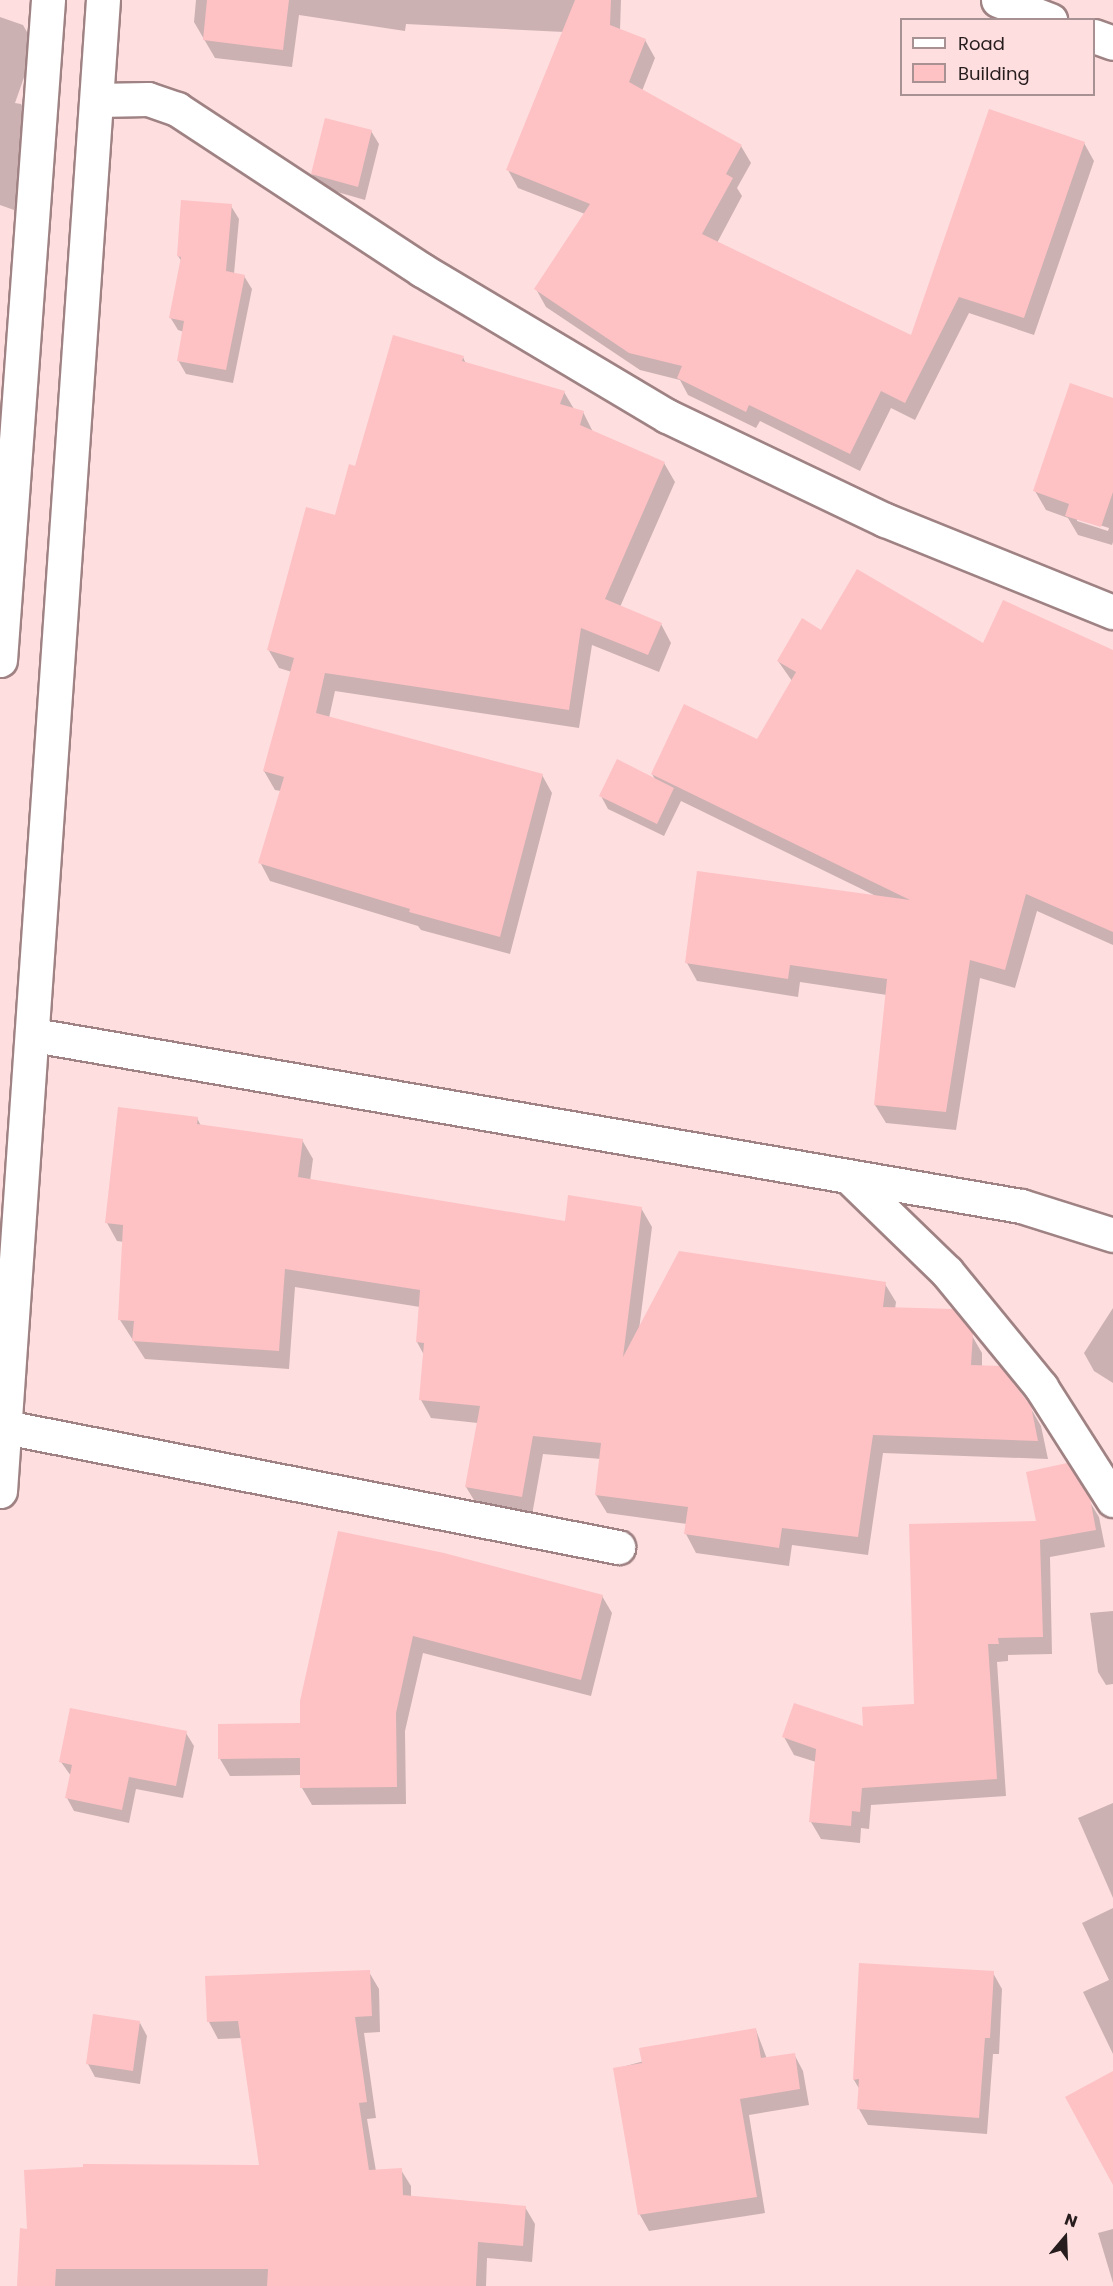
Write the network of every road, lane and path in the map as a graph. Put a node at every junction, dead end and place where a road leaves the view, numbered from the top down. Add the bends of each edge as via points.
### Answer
1 (48, 0) edge
2 (103, 0) edge
3 (998, 0) edge
4 (1045, 18) edge
5 (1095, 36) edge
6 (1113, 43) edge
7 (97, 100) junction
8 (1113, 612) edge
9 (0, 660) edge
10 (34, 1035) junction
11 (849, 1177) junction
12 (1113, 1235) edge
13 (5, 1427) junction
14 (0, 1491) edge
15 (1113, 1500) edge
16 (618, 1548) dead end

1 - 9 street
2 - 7 street
3 - 4 street
5 - 6 street
7 - 8 street via 148,99 177,109 422,270 667,416 885,520
7 - 10 street via 44,837
10 - 11 street
10 - 13 street
11 - 12 street via 1021,1206
11 - 15 street via 947,1272 1041,1387
13 - 14 street
13 - 16 street

